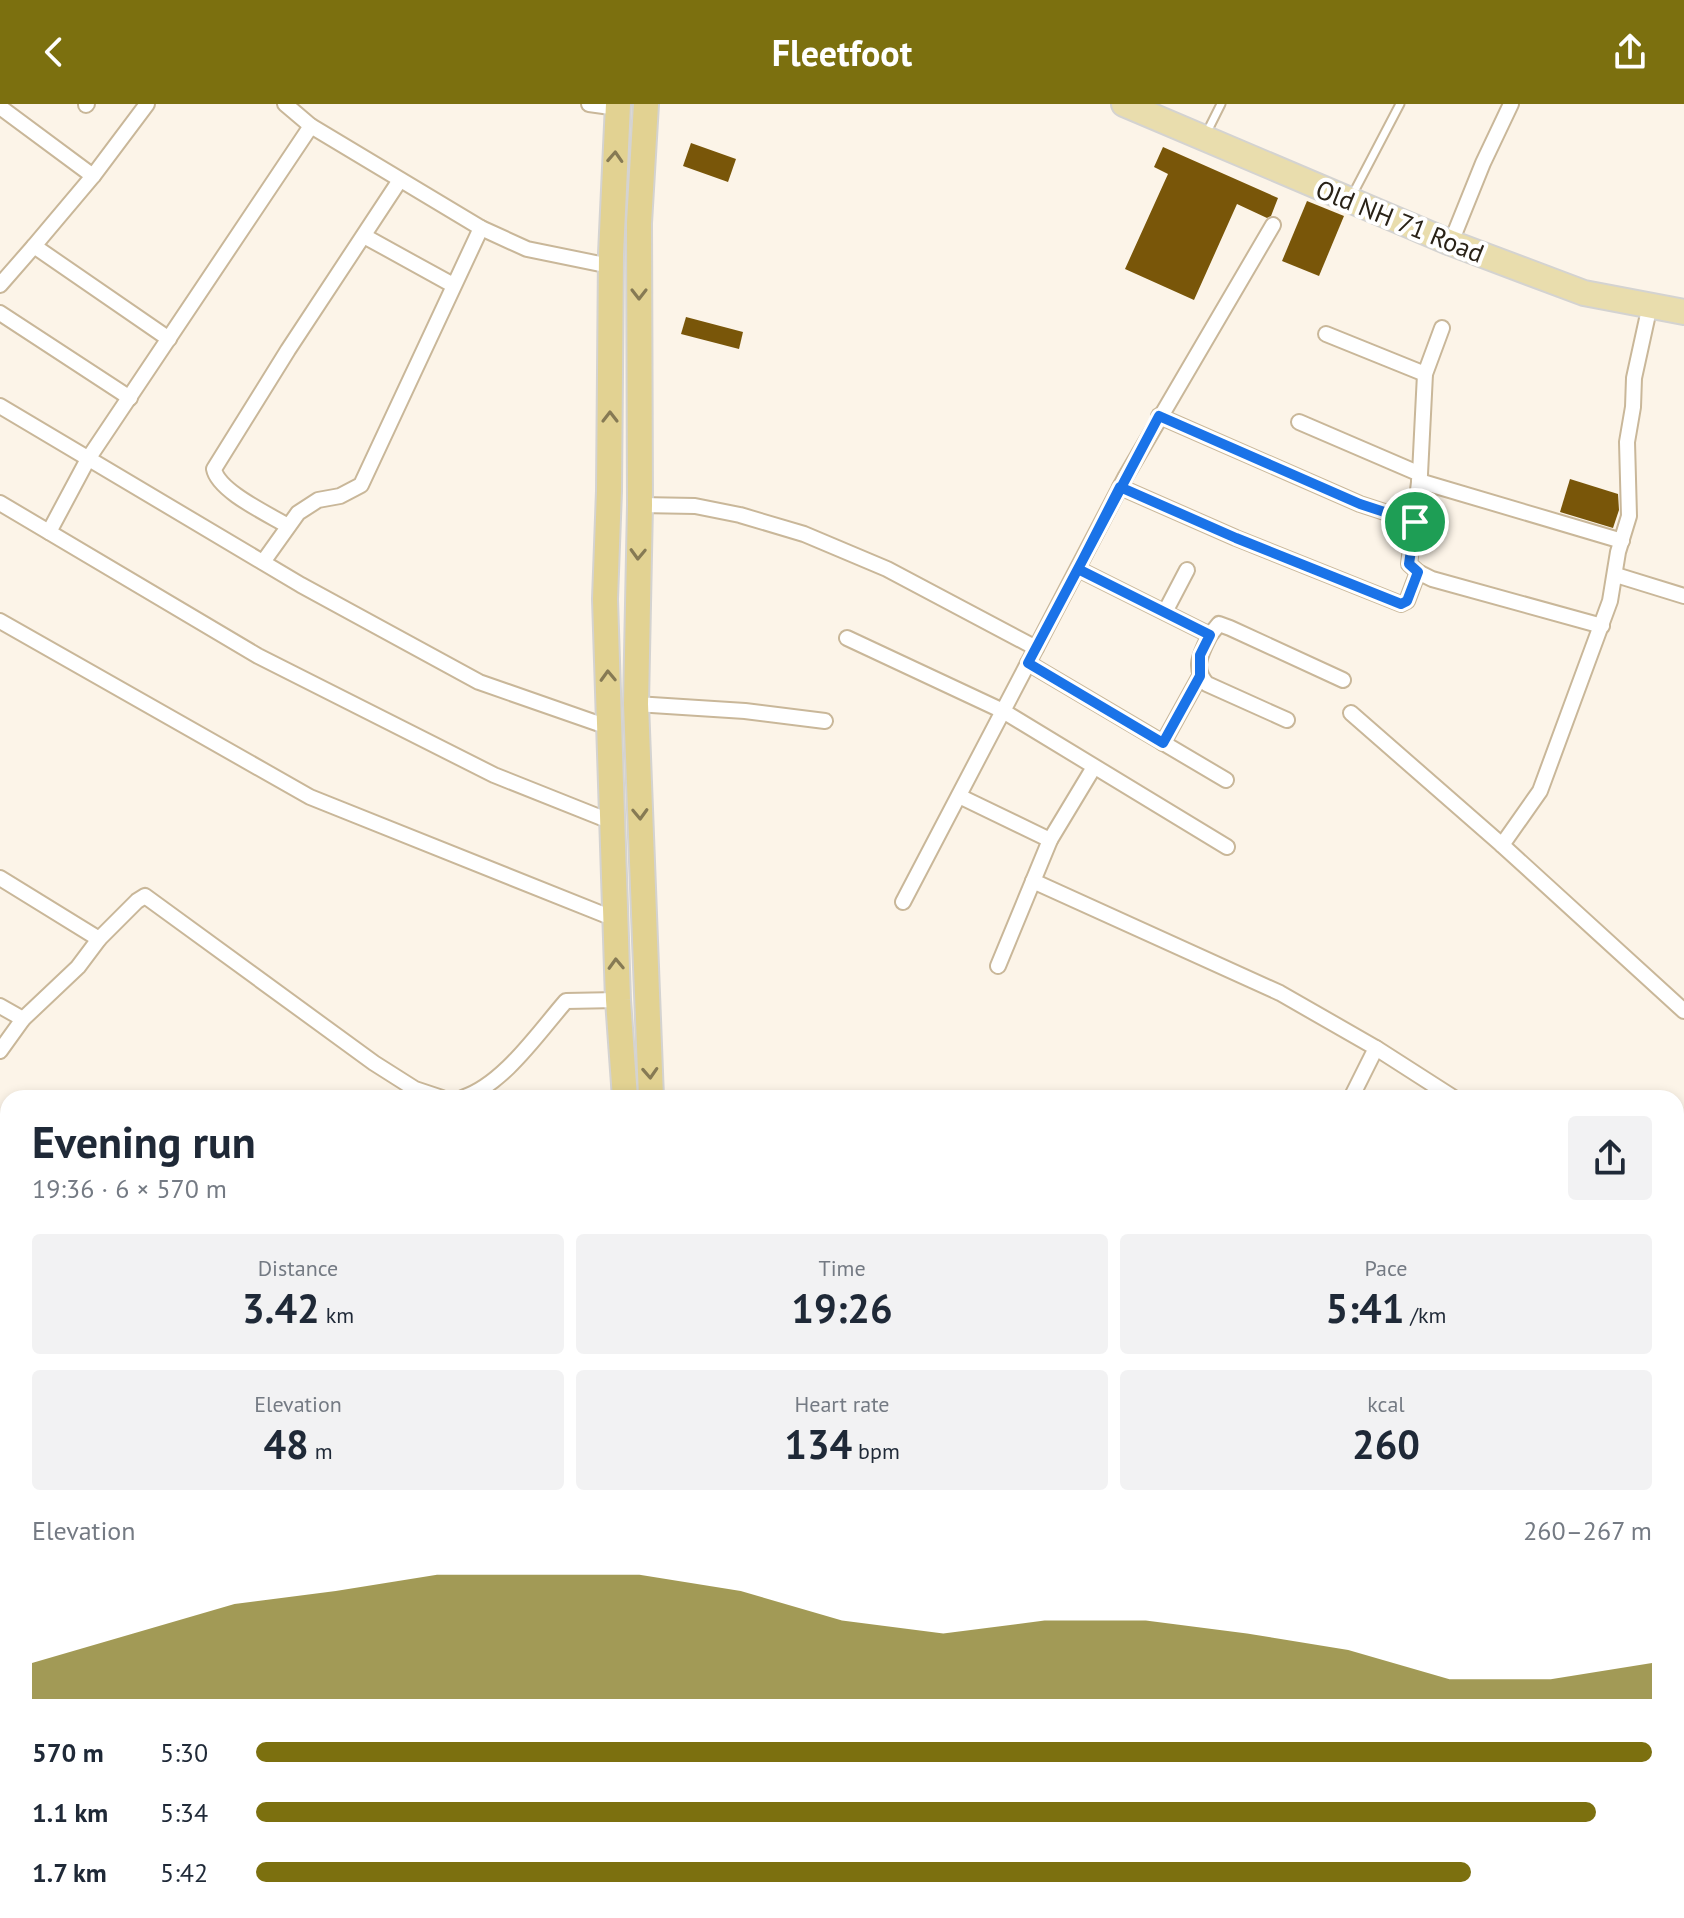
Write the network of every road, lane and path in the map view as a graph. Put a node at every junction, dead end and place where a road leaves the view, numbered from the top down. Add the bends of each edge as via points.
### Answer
1 (147, 104) edge
2 (285, 104) edge
3 (589, 104) edge
4 (646, 104) edge
5 (1124, 104) edge
6 (1159, 104) edge
7 (1221, 104) edge
8 (1400, 104) edge
9 (1511, 104) edge
10 (618, 106) edge
11 (0, 107) edge
12 (311, 126) junction
13 (1210, 126) junction
14 (93, 176) junction
15 (400, 180) junction
16 (1356, 188) junction
17 (1273, 225) dead end
18 (481, 228) junction
19 (1456, 230) junction
20 (364, 236) junction
21 (34, 246) junction
22 (639, 257) junction
23 (610, 260) junction
24 (0, 285) edge
25 (453, 285) junction
26 (1684, 297) edge
27 (1650, 305) junction
28 (1684, 312) edge
29 (0, 313) edge
30 (1442, 328) dead end
31 (1326, 334) dead end
32 (169, 339) junction
33 (1425, 374) junction
34 (130, 398) junction
35 (0, 406) edge
36 (1159, 416) junction
37 (1299, 422) dead end
38 (88, 459) junction
39 (1420, 477) junction
40 (1120, 487) junction
41 (609, 491) junction
42 (640, 498) junction
43 (0, 503) edge
44 (1415, 522) junction
45 (288, 526) junction
46 (49, 532) junction
47 (1622, 541) junction
48 (263, 562) junction
49 (1078, 569) junction
50 (1187, 570) dead end
51 (1418, 572) junction
52 (1616, 575) junction
53 (1684, 596) edge
54 (1165, 612) junction
55 (0, 621) edge
56 (1602, 626) junction
57 (1210, 635) junction
58 (847, 638) dead end
59 (1036, 648) junction
60 (1028, 663) junction
61 (1200, 676) junction
62 (1343, 680) dead end
63 (636, 704) junction
64 (1003, 711) junction
65 (1351, 713) dead end
66 (1287, 720) dead end
67 (825, 721) dead end
68 (608, 727) junction
69 (1163, 743) junction
70 (1094, 767) junction
71 (1226, 780) dead end
72 (959, 796) junction
73 (612, 822) junction
74 (1050, 840) junction
75 (1502, 845) junction
76 (1227, 847) dead end
77 (0, 878) edge
78 (1033, 881) junction
79 (903, 902) dead end
80 (615, 919) junction
81 (99, 939) junction
82 (998, 966) dead end
83 (618, 1000) junction
84 (0, 1006) edge
85 (1684, 1011) edge
86 (23, 1019) junction
87 (1376, 1048) junction
88 (0, 1051) edge
89 (418, 1090) edge
90 (481, 1090) edge
91 (624, 1090) edge
92 (651, 1090) edge
93 (1355, 1090) edge
94 (1442, 1090) edge

1 - 14 street
2 - 12 street
3 - 10 street
4 - 22 highway
5 - 27 main road, Old NH 71 Road via 1451,243 1584,293
6 - 13 main road, Old NH 71 Road
7 - 13 lane
8 - 16 lane
9 - 19 street
23 -> 10 highway
11 - 14 street
12 - 15 street
12 - 32 street
13 - 16 main road, Old NH 71 Road
14 - 21 street
15 - 18 street
15 - 20 street
16 - 19 main road, Old NH 71 Road
17 - 36 street
18 - 23 street via 527,249
18 - 25 street
19 - 26 main road, Old NH 71 Road via 1588,279
20 - 25 street
20 - 45 street via 214,469 226,488
21 - 24 street
21 - 32 street
22 - 23 highway
22 -> 42 highway
41 -> 23 highway
25 - 45 street via 361,485 318,500
27 - 28 main road, Old NH 71 Road
27 - 47 street via 1634,378 1627,442 1629,516
29 - 34 street
30 - 33 street
31 - 33 street
32 - 34 street
33 - 39 street
34 - 38 street
35 - 38 street
36 - 40 street
36 - 44 street via 1360,504
37 - 39 street
38 - 46 street
38 - 48 street
39 - 44 street
39 - 47 street
40 - 49 street
40 - 51 street via 1401,604
41 - 42 highway
68 -> 41 highway
42 - 59 street via 740,515 804,534 887,569
42 -> 63 highway
43 - 46 street
44 - 51 street via 1409,564
45 - 48 street
46 - 73 street via 258,656 494,775
47 - 52 street
48 - 68 street via 479,682
49 - 54 street
49 - 59 street
50 - 54 street
51 - 56 street
52 - 53 street
52 - 56 street
54 - 57 street
55 - 80 street via 310,797
56 - 75 street via 1540,791
57 - 61 street via 1200,655
57 - 62 street via 1219,624
58 - 64 street
59 - 60 street
60 - 64 street
60 - 69 street
61 - 66 street
61 - 69 street
63 - 67 street
63 -> 92 highway
64 - 70 street
64 - 72 street
65 - 75 street
68 - 73 highway
69 - 71 street
70 - 74 street
70 - 76 street
72 - 74 street
72 - 79 street
73 - 80 highway
74 - 78 street
75 - 85 street
77 - 81 street
78 - 82 street
78 - 87 street via 1280,993
83 -> 80 highway
81 - 86 street via 78,967
81 - 89 street via 145,896
83 - 90 street via 566,1001
83 - 91 highway
84 - 86 street
86 - 88 street
87 - 93 street
87 - 94 street

